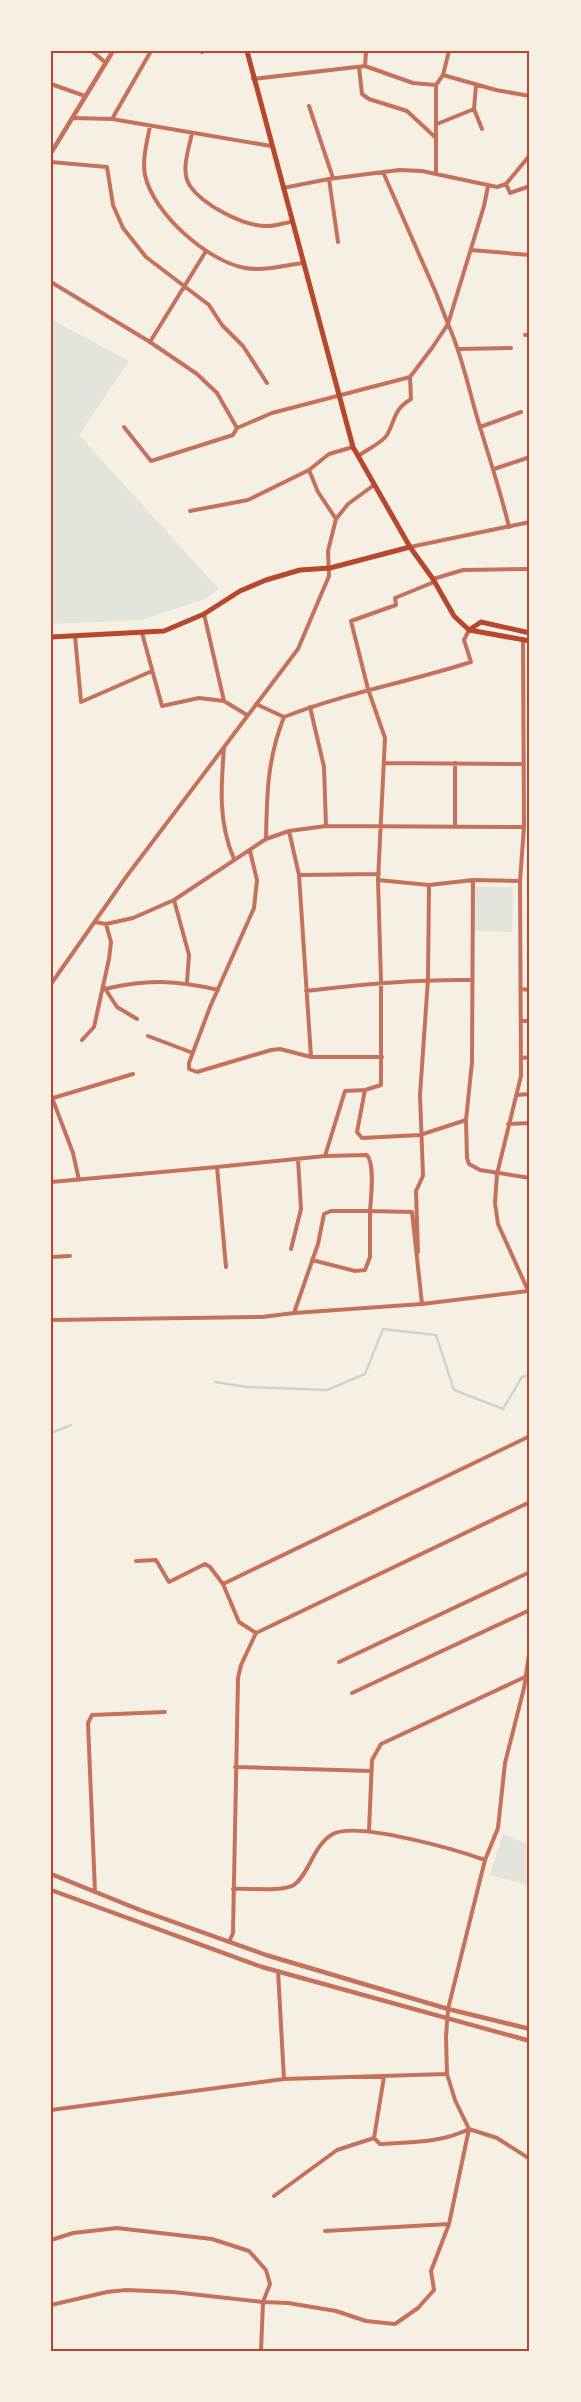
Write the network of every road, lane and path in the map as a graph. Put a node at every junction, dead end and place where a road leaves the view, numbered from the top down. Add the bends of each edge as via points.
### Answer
1 (92, 51) edge
2 (113, 51) edge
3 (151, 51) edge
4 (247, 51) edge
5 (366, 51) edge
6 (449, 51) edge
7 (106, 63) junction
8 (365, 66) junction
9 (359, 67) junction
10 (443, 75) junction
11 (253, 79) junction
12 (51, 84) edge
13 (476, 85) junction
14 (436, 86) junction
15 (85, 96) junction
16 (530, 96) edge
17 (309, 106) dead end
18 (474, 109) junction
19 (73, 118) junction
20 (112, 120) junction
21 (437, 124) junction
22 (150, 126) junction
23 (482, 129) dead end
24 (192, 133) junction
25 (436, 138) junction
26 (271, 146) junction
27 (51, 153) edge
28 (530, 155) edge
29 (51, 162) edge
30 (382, 172) junction
31 (436, 174) junction
32 (331, 178) junction
33 (506, 184) junction
34 (488, 186) junction
35 (530, 186) edge
36 (282, 188) junction
37 (291, 222) junction
38 (338, 242) dead end
39 (471, 250) junction
40 (206, 251) junction
41 (530, 255) edge
42 (302, 263) junction
43 (51, 282) edge
44 (184, 286) junction
45 (448, 324) junction
46 (150, 342) junction
47 (511, 348) dead end
48 (460, 349) junction
49 (410, 377) junction
50 (267, 383) dead end
51 (338, 397) junction
52 (521, 412) dead end
53 (124, 427) dead end
54 (480, 427) junction
55 (237, 428) junction
56 (352, 447) junction
57 (358, 456) junction
58 (530, 456) edge
59 (494, 469) junction
60 (309, 470) junction
61 (374, 486) junction
62 (190, 511) dead end
63 (336, 519) junction
64 (530, 522) edge
65 (510, 527) junction
66 (410, 547) junction
67 (330, 568) junction
68 (530, 569) edge
69 (433, 580) junction
70 (204, 614) junction
71 (469, 630) junction
72 (142, 633) junction
73 (530, 633) edge
74 (75, 636) junction
75 (51, 637) edge
76 (523, 639) junction
77 (530, 641) edge
78 (152, 670) junction
79 (368, 689) junction
80 (224, 701) junction
81 (256, 704) junction
82 (310, 707) junction
83 (247, 715) junction
84 (284, 718) junction
85 (224, 745) junction
86 (384, 763) junction
87 (455, 764) junction
88 (524, 764) junction
89 (326, 826) junction
90 (380, 827) junction
91 (455, 827) junction
92 (524, 827) junction
93 (289, 832) junction
94 (266, 839) junction
95 (250, 851) junction
96 (234, 859) junction
97 (378, 874) junction
98 (300, 875) junction
99 (378, 880) junction
100 (473, 880) junction
101 (520, 881) junction
102 (429, 884) junction
103 (174, 900) junction
104 (95, 922) junction
105 (106, 924) junction
106 (428, 979) junction
107 (472, 980) junction
108 (187, 982) junction
109 (381, 982) junction
110 (102, 983) junction
111 (51, 984) edge
112 (105, 989) junction
113 (521, 989) junction
114 (218, 990) junction
115 (530, 990) edge
116 (306, 991) junction
117 (137, 1019) dead end
118 (521, 1021) junction
119 (530, 1021) edge
120 (148, 1036) dead end
121 (82, 1040) dead end
122 (193, 1053) junction
123 (311, 1057) junction
124 (530, 1057) edge
125 (382, 1058) junction
126 (522, 1058) junction
127 (133, 1074) dead end
128 (365, 1090) junction
129 (530, 1094) edge
130 (516, 1095) junction
131 (52, 1096) edge
132 (466, 1120) junction
133 (530, 1123) edge
134 (508, 1124) junction
135 (420, 1135) junction
136 (325, 1156) junction
137 (298, 1159) junction
138 (217, 1167) junction
139 (497, 1174) junction
140 (530, 1178) edge
141 (79, 1180) junction
142 (51, 1182) edge
143 (370, 1211) junction
144 (291, 1249) dead end
145 (418, 1252) dead end
146 (70, 1256) dead end
147 (51, 1257) edge
148 (312, 1260) junction
149 (226, 1267) dead end
150 (529, 1293) edge
151 (422, 1304) junction
152 (294, 1313) junction
153 (51, 1320) edge
154 (530, 1436) edge
155 (530, 1502) edge
156 (136, 1561) dead end
157 (530, 1572) edge
158 (223, 1584) junction
159 (530, 1610) edge
160 (256, 1633) junction
161 (530, 1648) edge
162 (339, 1662) dead end
163 (525, 1677) junction
164 (352, 1693) dead end
165 (165, 1712) dead end
166 (236, 1767) junction
167 (371, 1771) junction
168 (369, 1831) junction
169 (484, 1860) junction
170 (51, 1874) edge
171 (233, 1889) junction
172 (51, 1890) edge
173 (95, 1892) junction
174 (229, 1942) junction
175 (278, 1971) junction
176 (448, 2009) junction
177 (448, 2018) junction
178 (530, 2029) edge
179 (530, 2041) edge
180 (447, 2074) junction
181 (384, 2077) junction
182 (284, 2079) junction
183 (51, 2110) edge
184 (469, 2129) junction
185 (374, 2138) junction
186 (530, 2159) edge
187 (274, 2196) dead end
188 (449, 2224) junction
189 (325, 2231) dead end
190 (51, 2240) edge
191 (263, 2302) junction
192 (51, 2305) edge
193 (261, 2351) edge

1 - 7 street
2 - 7 street
3 - 20 street
4 - 11 main road
5 - 8 street
6 - 10 street
7 - 15 street
8 - 9 street
8 - 14 street via 413,83
9 - 11 street
9 - 25 street via 362,94 407,111
10 - 13 street
10 - 14 street
11 - 26 main road
12 - 15 street
13 - 16 street
13 - 18 street
14 - 21 street
15 - 19 street
17 - 32 street
18 - 21 street
18 - 23 street
19 - 20 street
19 - 27 street
20 - 22 street
21 - 25 street
22 - 24 street
22 - 40 street via 144,155 148,186 171,222
24 - 26 street
24 - 37 street via 185,166 190,186 213,208 251,225
25 - 31 street
26 - 36 main road
28 - 33 street
29 - 44 street via 107,167 113,205 123,228 146,257
30 - 31 street via 399,170
30 - 32 street
30 - 45 street
31 - 34 street
32 - 36 street
32 - 38 street
33 - 34 street
33 - 35 street via 510,193
34 - 39 street
36 - 37 main road
37 - 42 main road
39 - 41 street
39 - 45 street
40 - 42 street via 244,268
40 - 44 street
42 - 51 main road
43 - 46 street
44 - 46 street
44 - 50 street via 210,305 222,326 243,346
45 - 48 street
45 - 49 street
46 - 55 street via 217,393
47 - 48 street
48 - 54 street
49 - 51 street
49 - 57 street via 411,400 402,405 386,436
51 - 55 street via 272,413
51 - 56 main road
52 - 54 street
53 - 55 street via 151,461 233,435
54 - 59 street
56 - 57 main road
56 - 60 street via 329,454
57 - 61 main road
58 - 59 street
59 - 65 street
60 - 62 street via 248,500
60 - 63 street via 318,492
61 - 63 street via 348,504
61 - 66 main road
63 - 67 street via 328,551
64 - 65 street
65 - 66 street
66 - 67 main road
66 - 69 main road
67 - 70 main road via 300,570 266,580 240,591
67 - 81 street via 306,636
68 - 69 street via 463,570
69 - 71 main road via 454,616
69 - 79 street via 396,598 396,605 351,621
70 - 72 main road via 164,631
70 - 80 street
71 - 73 main road via 481,622
71 - 76 main road
71 - 79 street via 464,640 471,662
72 - 74 main road
72 - 78 street
74 - 75 main road
74 - 78 street via 82,702
76 - 77 main road
76 - 88 street
78 - 80 street via 162,706 199,698
79 - 82 street
79 - 86 street via 385,738
80 - 83 street
81 - 83 street
81 - 84 street
82 - 84 street
82 - 89 street via 324,767
83 - 85 street
84 - 94 street via 274,743 268,778
85 - 96 street via 221,814
85 - 104 street
86 - 87 street
86 - 90 street
87 - 88 street
87 - 91 street
88 - 92 street
89 - 90 street
89 - 93 street
90 - 91 street
90 - 97 street
91 - 92 street
92 - 101 street
93 - 94 street
93 - 98 street
94 - 95 street
95 - 96 street
95 - 114 street via 257,880 254,908
96 - 103 street
97 - 98 street
97 - 99 street
98 - 116 street
99 - 102 street
99 - 109 street
100 - 101 street
100 - 102 street
100 - 107 street
101 - 113 street
102 - 106 street
103 - 105 street via 133,918
103 - 108 street via 189,955
104 - 105 street
104 - 111 street
105 - 110 street via 111,942
106 - 107 street
106 - 109 street
106 - 135 street
107 - 132 street via 472,1070
108 - 112 street via 153,981
108 - 114 street
109 - 116 street
109 - 125 street
110 - 112 street
110 - 121 street via 94,1027
112 - 117 street via 117,1007
113 - 115 street
113 - 118 street
114 - 122 street
116 - 123 street
118 - 119 street
118 - 126 street
120 - 122 street
122 - 123 street via 188,1067 194,1072 270,1050 280,1049
123 - 125 street
124 - 126 street
125 - 128 street via 380,1085
126 - 130 street
127 - 131 street
128 - 135 street via 358,1132 362,1138
128 - 136 street via 345,1091
129 - 130 street
130 - 134 street
131 - 141 street via 74,1153
132 - 135 street
132 - 139 street via 469,1164
133 - 134 street
134 - 139 street
135 - 145 street via 423,1176 416,1191
136 - 137 street
136 - 143 street via 362,1154 370,1159
137 - 138 street
137 - 144 street via 301,1209
138 - 141 street
138 - 149 street
139 - 140 street
139 - 150 street via 495,1203 498,1224
141 - 142 street
143 - 148 street via 326,1211
143 - 148 street via 370,1257 365,1270 355,1271
143 - 151 street via 412,1212
146 - 147 street
148 - 152 street
150 - 151 street
151 - 152 street
152 - 153 street via 262,1317
154 - 158 street
155 - 160 street
156 - 158 street via 156,1560 169,1582 208,1564
157 - 162 street
158 - 160 street via 239,1622
159 - 164 street
160 - 166 street via 238,1678
161 - 163 street
163 - 167 street via 381,1744 372,1760
163 - 169 street via 505,1763 498,1828
165 - 173 street via 92,1715 88,1723
166 - 167 street
166 - 171 street
167 - 168 street
168 - 169 street
168 - 171 street via 342,1830 331,1835 321,1844 294,1885
169 - 176 street
170 - 173 street
171 - 174 street
172 - 175 street
173 - 174 street
174 - 176 street
175 - 177 street
175 - 182 street
176 - 177 street
176 - 178 street
177 - 179 street
177 - 180 street
180 - 181 street
180 - 184 street
181 - 182 street
181 - 185 street
182 - 183 street
184 - 185 street via 454,2137 438,2140 380,2144
184 - 186 street via 497,2138
184 - 188 street
185 - 187 street via 337,2150
188 - 189 street
188 - 191 street via 432,2271 434,2290 418,2308 395,2324 366,2321 288,2303
190 - 191 street via 73,2233 118,2228 219,2241 249,2251 266,2270 270,2284
191 - 192 street via 126,2290
191 - 193 street

